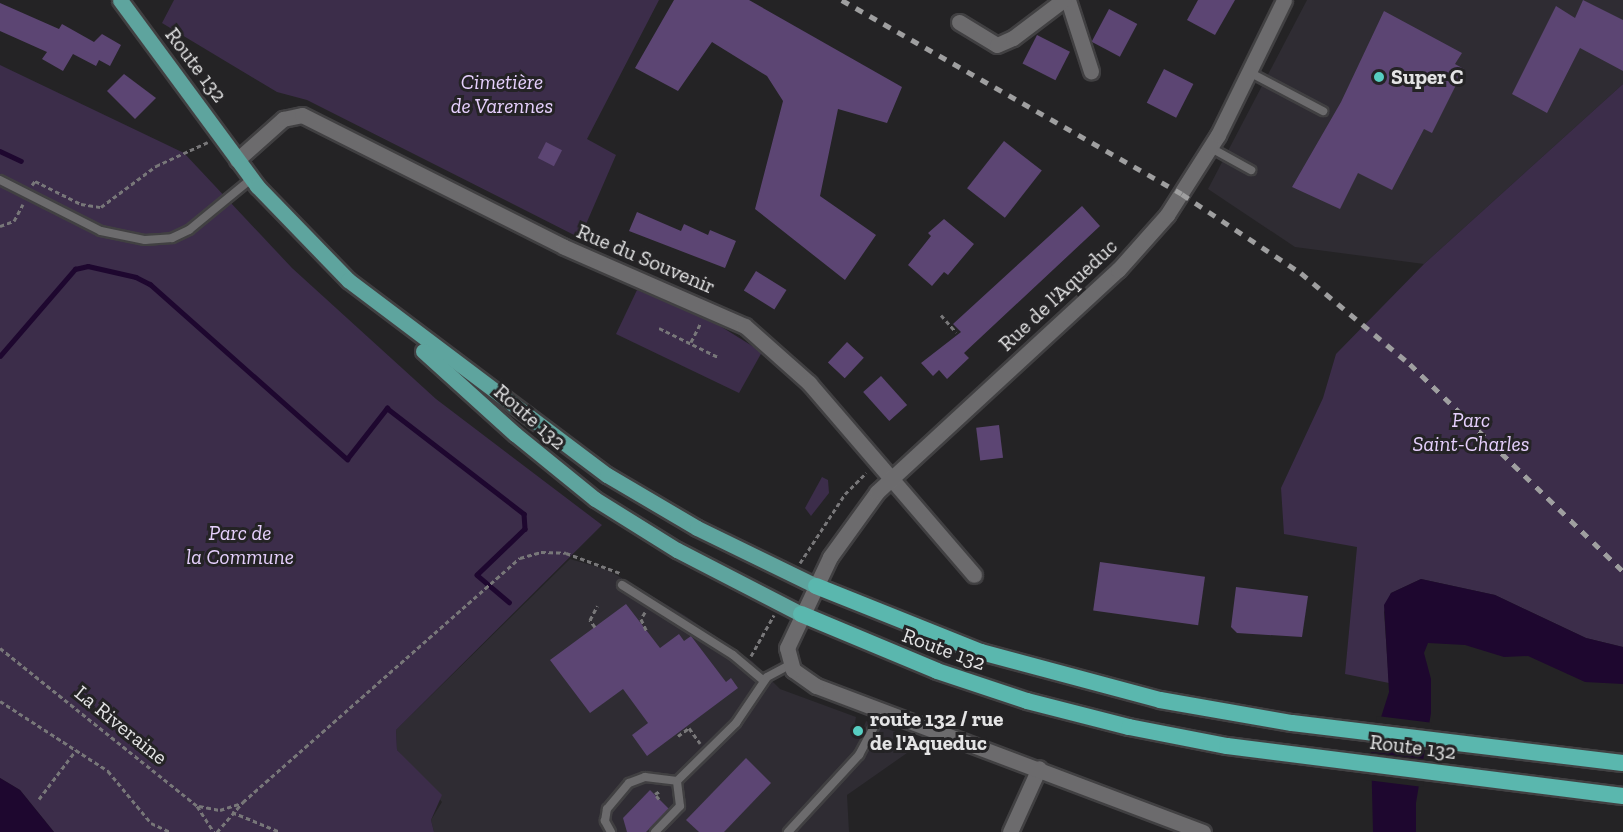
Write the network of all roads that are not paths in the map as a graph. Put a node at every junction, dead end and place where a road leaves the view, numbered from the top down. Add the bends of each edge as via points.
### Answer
1 (120, 0) edge
2 (1062, 0) edge
3 (1068, 0) edge
4 (1284, 0) edge
5 (959, 22) dead end
6 (1091, 71) dead end
7 (1249, 72) junction
8 (1323, 111) dead end
9 (1211, 148) junction
10 (237, 160) junction
11 (1251, 170) dead end
12 (251, 179) junction
13 (0, 180) edge
14 (358, 289) junction
15 (890, 478) junction
16 (974, 575) dead end
17 (622, 585) dead end
18 (816, 586) junction
19 (801, 614) junction
20 (790, 665) junction
21 (764, 681) junction
22 (883, 710) junction
23 (1623, 763) edge
24 (1039, 768) junction
25 (677, 781) junction
26 (1623, 796) edge
27 (610, 832) edge
28 (655, 832) edge
29 (788, 832) edge
30 (1010, 832) edge
31 (1203, 832) edge

1 - 10 main road, Route 132
2 - 5 street via 1013,39 998,45
3 - 6 street
4 - 7 street, Rue de l'Aqueduc
7 - 8 lane
7 - 9 street, Rue de l'Aqueduc
9 - 11 lane
9 - 15 street, Rue de l'Aqueduc via 1167,215 1130,258
10 - 12 main road, Route 132
10 - 15 street, Rue du Souvenir via 283,119 302,115 564,248 735,320 765,340 795,369
12 - 13 lane via 189,230 172,238 145,240 101,231
12 - 14 main road, Route 132 via 297,231
14 - 18 main road, Route 132 via 607,475 697,528
14 - 19 main road, Route 132 via 492,414 578,486 677,550
15 - 16 street, Rue du Souvenir
15 - 18 street, Rue de l'Aqueduc via 850,527
17 - 21 lane via 733,655
18 - 19 street, Rue de l'Aqueduc
18 - 23 highway, Route 132 via 933,634 1067,678 1180,705
19 - 20 street, Rue de l'Aqueduc via 788,643
19 - 26 highway, Route 132 via 937,671 1060,710 1188,739
20 - 21 lane
20 - 22 street via 816,686
21 - 25 lane via 736,723
22 - 24 street
22 - 29 lane via 859,755
24 - 30 street
24 - 31 street
25 - 27 lane via 645,777 629,783 607,809
25 - 28 lane via 680,806

